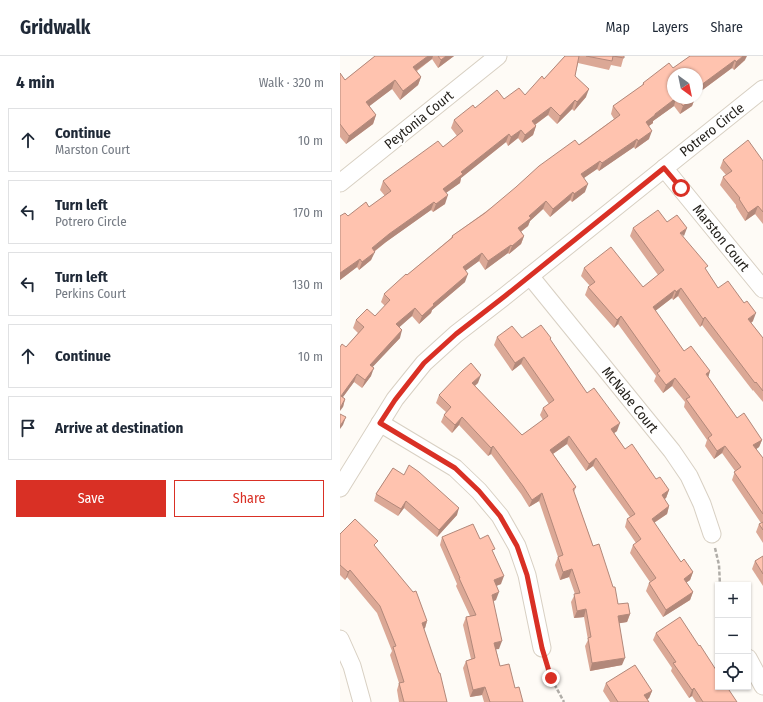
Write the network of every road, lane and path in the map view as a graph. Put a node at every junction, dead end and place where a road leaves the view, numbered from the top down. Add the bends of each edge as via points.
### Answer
1 (498, 56) edge
2 (763, 89) edge
3 (664, 168) junction
4 (340, 183) edge
5 (530, 276) junction
6 (763, 289) edge
7 (380, 423) junction
8 (340, 488) edge
9 (712, 534) joint
10 (720, 582) edge
11 (340, 639) edge
12 (542, 648) joint
13 (751, 664) edge
14 (763, 686) edge
15 (362, 702) edge
16 (564, 702) edge

1 - 4 street, Peytonia Court
2 - 3 street, Potrero Circle
3 - 5 street, Potrero Circle
3 - 6 street, Marston Court
5 - 7 street, Potrero Circle via 456,334 424,363
5 - 9 street, McNabe Court via 672,451 689,476
7 - 8 street, Potrero Circle
7 - 12 street via 455,468 500,516 517,546 527,575
9 - 10 path
11 - 15 street via 352,666
12 - 16 path via 551,678
13 - 14 street

